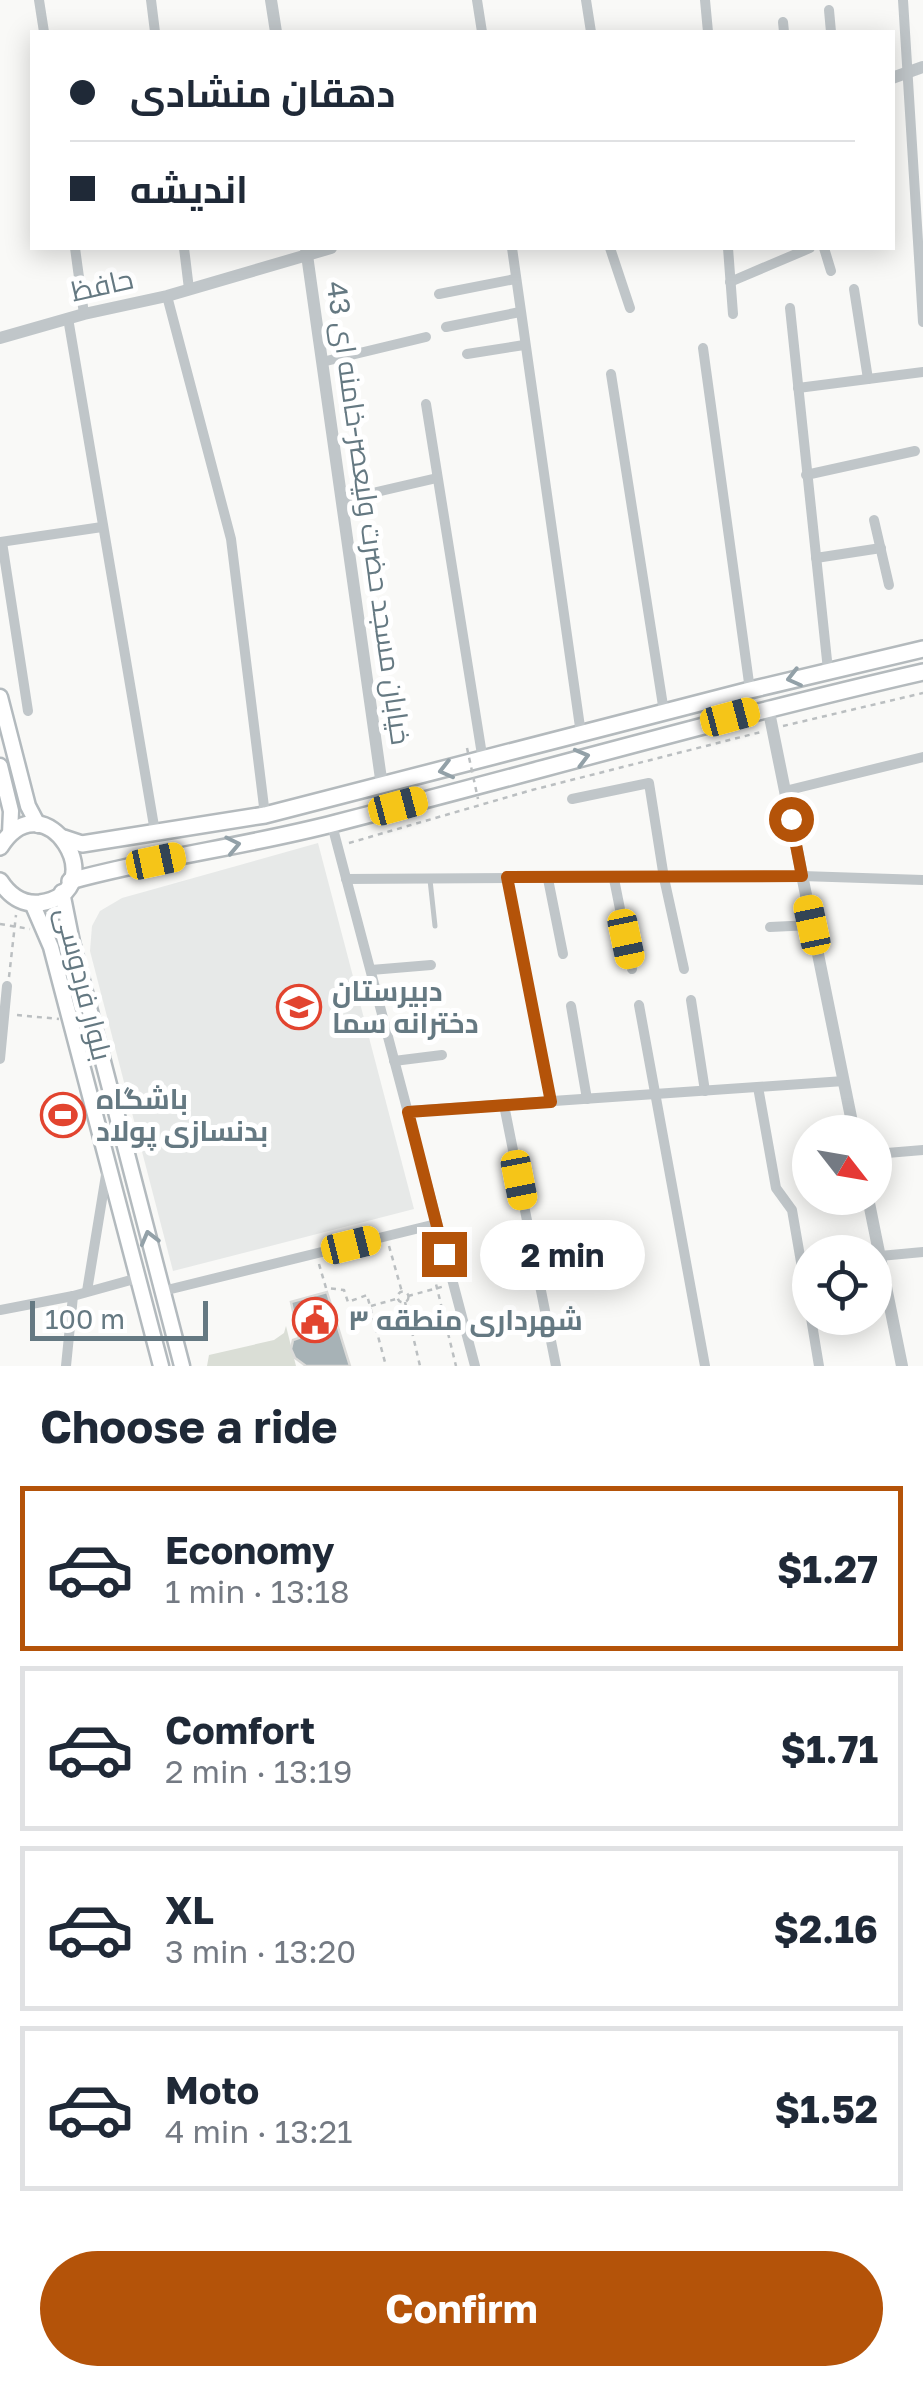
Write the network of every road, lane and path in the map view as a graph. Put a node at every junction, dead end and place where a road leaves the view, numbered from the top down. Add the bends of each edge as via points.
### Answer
1 (39, 0) edge
2 (151, 0) edge
3 (272, 0) edge
4 (478, 0) edge
5 (586, 0) edge
6 (705, 0) edge
7 (903, 0) edge
8 (829, 10) dead end
9 (44, 30) edge
10 (155, 30) edge
11 (276, 30) edge
12 (482, 30) edge
13 (590, 30) edge
14 (708, 30) edge
15 (831, 30) edge
16 (923, 67) edge
17 (908, 72) junction
18 (895, 77) edge
19 (75, 250) edge
20 (184, 250) edge
21 (307, 250) edge
22 (512, 250) edge
23 (611, 250) edge
24 (728, 250) edge
25 (805, 250) edge
26 (825, 250) edge
27 (831, 271) dead end
28 (515, 279) junction
29 (730, 282) junction
30 (189, 289) junction
31 (854, 290) dead end
32 (439, 294) dead end
33 (167, 296) junction
34 (630, 308) dead end
35 (790, 308) dead end
36 (520, 312) junction
37 (84, 314) junction
38 (732, 314) dead end
39 (68, 318) junction
40 (923, 322) edge
41 (446, 328) dead end
42 (426, 337) dead end
43 (0, 338) edge
44 (524, 345) junction
45 (703, 348) dead end
46 (467, 354) dead end
47 (322, 362) junction
48 (923, 372) edge
49 (611, 374) dead end
50 (868, 379) junction
51 (798, 388) junction
52 (426, 404) dead end
53 (916, 451) dead end
54 (806, 475) junction
55 (437, 478) junction
56 (342, 500) junction
57 (874, 520) dead end
58 (102, 527) junction
59 (1, 542) edge
60 (880, 548) junction
61 (816, 558) junction
62 (888, 585) dead end
63 (923, 649) edge
64 (828, 670) junction
65 (923, 672) edge
66 (750, 690) junction
67 (923, 693) edge
68 (0, 697) edge
69 (768, 707) junction
70 (28, 711) dead end
71 (664, 712) junction
72 (772, 729) junction
73 (581, 734) junction
74 (455, 751) dead end
75 (923, 757) edge
76 (483, 761) junction
77 (0, 766) edge
78 (382, 786) junction
79 (785, 791) junction
80 (572, 798) dead end
81 (478, 799) dead end
82 (265, 815) junction
83 (332, 824) junction
84 (38, 825) junction
85 (155, 832) junction
86 (64, 838) junction
87 (115, 838) junction
88 (5, 841) edge
89 (338, 846) junction
90 (116, 869) junction
91 (802, 876) junction
92 (507, 877) junction
93 (664, 878) junction
94 (346, 879) junction
95 (548, 879) junction
96 (614, 879) junction
97 (430, 880) junction
98 (923, 880) edge
99 (66, 887) junction
100 (11, 892) edge
101 (0, 924) edge
102 (16, 925) junction
103 (812, 925) junction
104 (435, 926) dead end
105 (770, 926) dead end
106 (564, 954) dead end
107 (432, 964) dead end
108 (632, 969) dead end
109 (684, 969) dead end
110 (370, 970) junction
111 (7, 986) joint
112 (691, 1000) dead end
113 (639, 1005) dead end
114 (571, 1006) dead end
115 (4, 1014) junction
116 (60, 1019) dead end
117 (442, 1054) dead end
118 (0, 1059) edge
119 (394, 1060) junction
120 (844, 1081) junction
121 (758, 1087) junction
122 (706, 1091) junction
123 (656, 1094) junction
124 (586, 1099) junction
125 (551, 1102) junction
126 (504, 1105) junction
127 (408, 1112) junction
128 (851, 1115) edge
129 (923, 1150) edge
130 (892, 1153) edge
131 (108, 1163) junction
132 (436, 1224) junction
133 (796, 1235) edge
134 (386, 1236) junction
135 (407, 1243) dead end
136 (923, 1252) edge
137 (316, 1253) junction
138 (892, 1255) edge
139 (138, 1278) junction
140 (453, 1284) junction
141 (437, 1288) junction
142 (87, 1291) junction
143 (162, 1291) junction
144 (402, 1292) junction
145 (72, 1296) junction
146 (408, 1296) junction
147 (398, 1299) junction
148 (404, 1302) junction
149 (371, 1306) junction
150 (0, 1310) edge
151 (892, 1316) edge
152 (813, 1335) edge
153 (456, 1365) edge
154 (66, 1366) edge
155 (161, 1366) edge
156 (182, 1366) edge
157 (386, 1366) edge
158 (420, 1366) edge
159 (450, 1366) edge
160 (475, 1366) edge
161 (556, 1366) edge
162 (706, 1366) edge
163 (819, 1366) edge
164 (902, 1366) edge

1 - 9 street
2 - 10 street
3 - 11 street
4 - 12 street
5 - 13 street
6 - 14 street
7 - 17 street
8 - 15 street
16 - 17 street
17 - 18 street
17 - 40 street
19 - 37 street
20 - 30 street
21 - 30 street, حافظ
21 - 47 street, خیابان مسجد حضرت ولیعصر-خامنه ای 43
22 - 28 street
23 - 34 street
24 - 29 street
25 - 29 street
26 - 27 street
28 - 32 street
28 - 36 street
29 - 38 street
30 - 33 street, حافظ
31 - 50 street
33 - 37 street, حافظ
33 - 82 street via 231,540
35 - 51 street
36 - 41 street
36 - 44 street
37 - 39 street, حافظ
39 - 43 street, حافظ
39 - 58 street
42 - 47 street
44 - 46 street
44 - 73 street
45 - 66 street
47 - 56 street, خیابان مسجد حضرت ولیعصر-خامنه ای 43
48 - 50 street
49 - 71 street
50 - 51 street
51 - 54 street
52 - 55 street
53 - 54 street
54 - 61 street
55 - 56 street
55 - 76 street
56 - 78 street, خیابان مسجد حضرت ولیعصر-خامنه ای 43
57 - 60 street
58 - 59 street
58 - 85 street
59 - 70 street
60 - 61 street
60 - 62 street
61 - 64 street
63 - 64 main road
64 -> 66 main road
65 - 69 main road
66 - 71 main road
67 - 72 path
68 - 84 main road
69 - 72 street
83 -> 69 main road
71 - 73 main road
72 - 79 street
72 - 89 path
73 - 76 main road
74 - 81 path, bridge via 467,748
75 - 79 street
76 -> 78 main road
77 - 88 main road via 11,811
78 - 82 main road
79 - 91 street
80 - 93 street via 649,784
82 - 85 main road
83 - 89 street
90 -> 83 main road
84 - 86 main road
84 - 88 main road
85 - 87 main road
86 - 87 main road via 82,844
86 - 99 main road via 74,859
87 - 90 main road via 105,851
89 - 94 street
90 - 99 main road
91 - 93 street
91 - 98 street
91 - 103 street
92 - 95 street
92 - 97 street
92 - 125 street
93 - 96 street
93 - 109 street
94 - 97 street
94 - 110 street
95 - 96 street
95 - 106 street
96 - 108 street
97 - 104 lane
99 - 100 main road via 51,900
143 -> 99 main road, بلوار فردوسی via 72,942
100 - 102 path
100 - 131 main road, بلوار فردوسی via 51,947
101 - 102 path
102 - 111 path
103 - 105 street
103 - 120 street
107 - 110 street
110 - 119 street
111 - 115 street
112 - 122 street
113 - 123 street
114 - 124 street
115 - 116 path
115 - 118 street
117 - 119 street
119 - 127 street
120 - 121 street
120 - 128 street
121 - 122 street
121 - 133 street via 776,1188 792,1210
122 - 123 street
123 - 124 street
123 - 162 street
124 - 125 street
125 - 126 street
126 - 127 street
126 - 161 street
127 - 132 street
129 - 130 street
131 - 139 main road, بلوار فردوسی
131 - 142 street
132 - 134 street
132 - 140 street
134 - 137 street
134 - 144 path
135 - 141 path via 425,1239
136 - 138 street
137 - 143 street
137 - 149 path via 326,1288 344,1290 348,1302 367,1295
139 - 142 street
139 - 155 main road, بلوار فردوسی
140 - 141 path
140 - 160 street
141 - 146 path
141 - 153 path
142 - 145 street
143 - 156 main road, بلوار فردوسی
144 - 146 path
144 - 147 path
145 - 150 street
145 - 154 street
146 - 148 path
147 - 148 path
147 - 149 path
148 - 158 path
149 - 157 path
151 - 164 street
152 - 163 street
153 - 159 path

